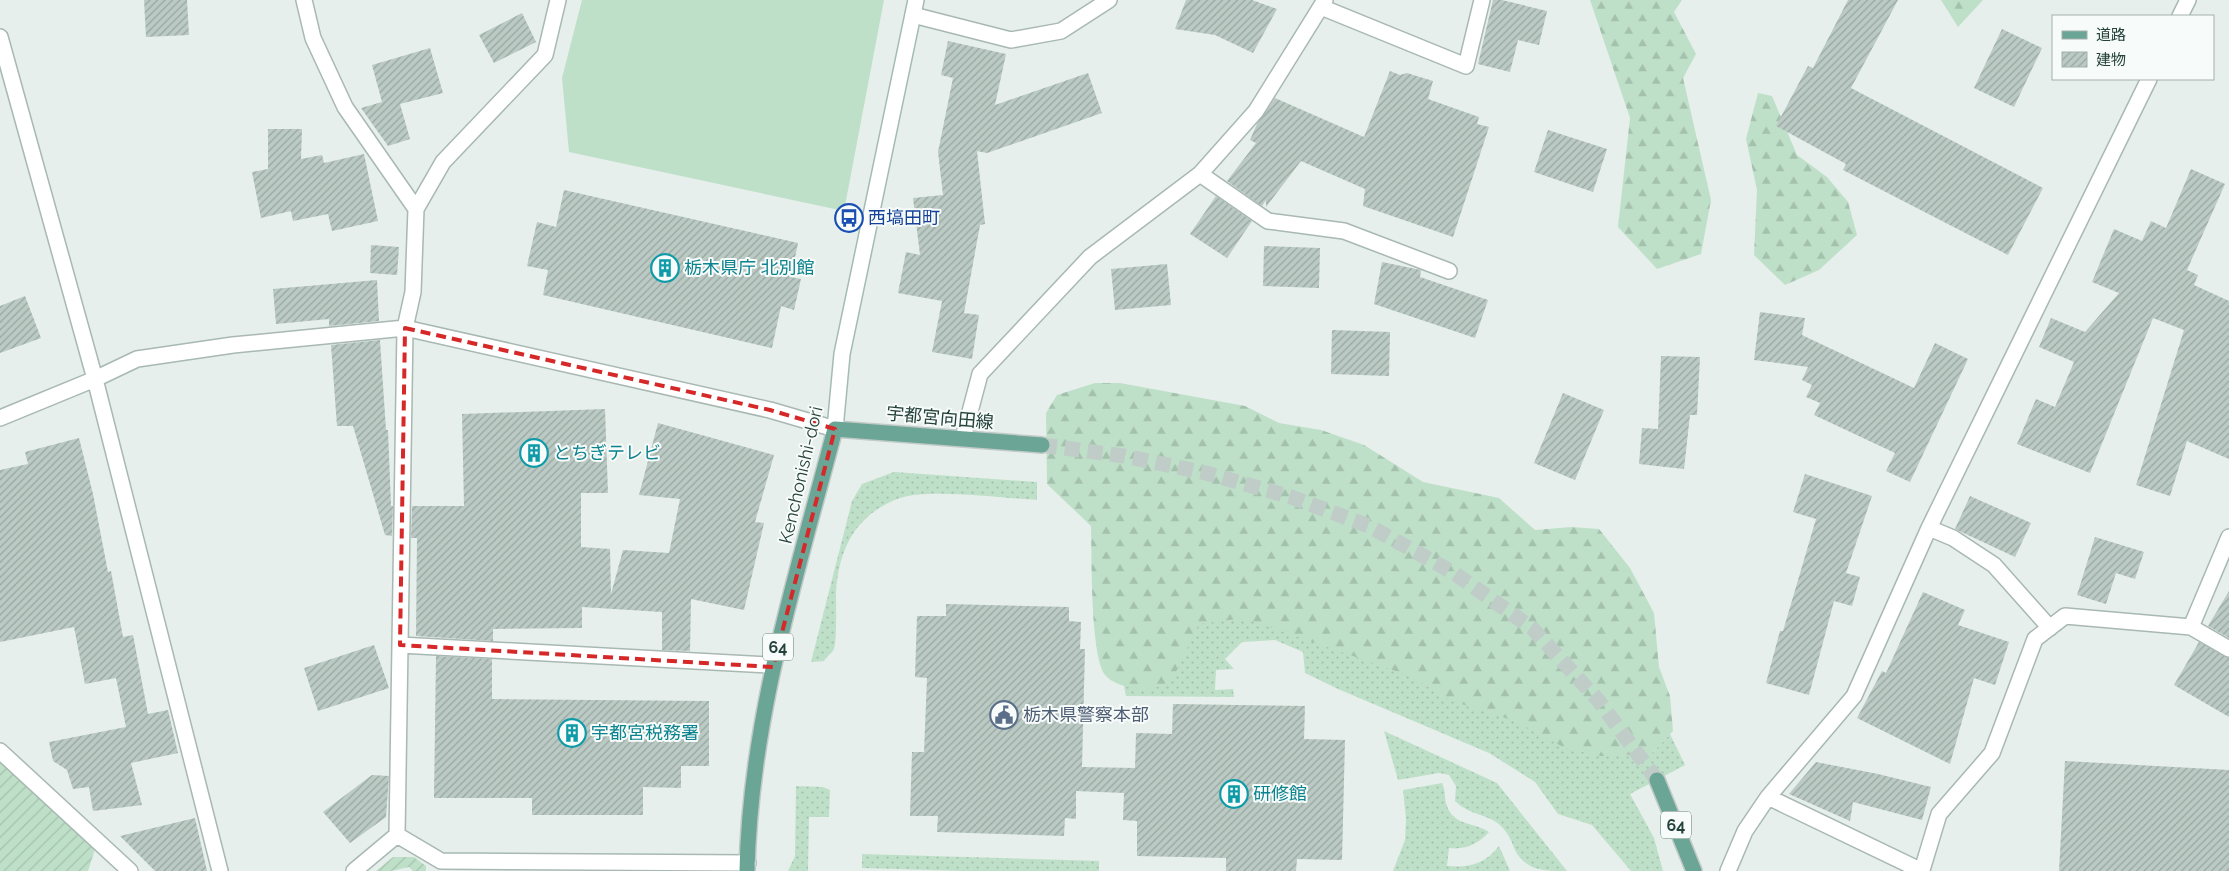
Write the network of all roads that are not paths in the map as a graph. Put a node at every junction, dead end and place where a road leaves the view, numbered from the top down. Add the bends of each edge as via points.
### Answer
1 (304, 0) edge
2 (558, 0) edge
3 (1109, 0) edge
4 (1482, 0) edge
5 (2188, 0) edge
6 (1323, 3) edge
7 (914, 7) edge
8 (2180, 15) edge
9 (0, 36) edge
10 (2149, 80) edge
11 (1200, 174) junction
12 (416, 210) junction
13 (1449, 271) dead end
14 (405, 328) junction
15 (95, 379) junction
16 (0, 418) edge
17 (835, 429) junction
18 (963, 438) junction
19 (1042, 445) tunnel mouth
20 (1929, 528) junction
21 (2229, 537) edge
22 (2191, 627) junction
23 (2050, 628) junction
24 (400, 645) junction
25 (2229, 649) edge
26 (773, 667) junction
27 (0, 751) edge
28 (1657, 780) tunnel mouth
29 (1768, 797) junction
30 (397, 835) junction
31 (748, 867) edge
32 (130, 871) edge
33 (220, 871) edge
34 (354, 871) edge
35 (1694, 871) edge
36 (1728, 871) edge
37 (1922, 871) edge

1 - 12 street via 313,38 345,107
2 - 12 street via 546,55 443,162
3 - 7 street via 1061,31 1011,40
4 - 6 street via 1466,66
5 - 8 street
6 - 11 street via 1256,111
7 - 17 street, Kenchonishi-dori via 842,354
9 - 15 street
10 - 20 street
11 - 13 street via 1268,221 1344,231
11 - 18 street via 1090,257 980,374
12 - 14 street via 413,292
14 - 15 street via 233,345 137,359
14 - 17 street via 760,408
14 - 24 street
15 - 16 street
15 - 33 street
17 - 18 main road, 宇都宮向田線
17 - 26 main road, Kenchonishi-dori / 64
18 - 19 main road, 宇都宮向田線
20 - 23 street via 1953,538 1994,564
20 - 29 street via 1854,696
21 - 22 street
22 - 23 street via 2065,616
22 - 25 street
23 - 37 street via 2035,639 1992,753 1939,814
24 - 26 street
24 - 30 street
26 - 31 main road, Kenchonishi-dori / 64 via 757,757
27 - 32 street
28 - 35 main road, 64
29 - 36 street via 1745,831
29 - 37 street
30 - 31 street via 441,861
30 - 34 street

